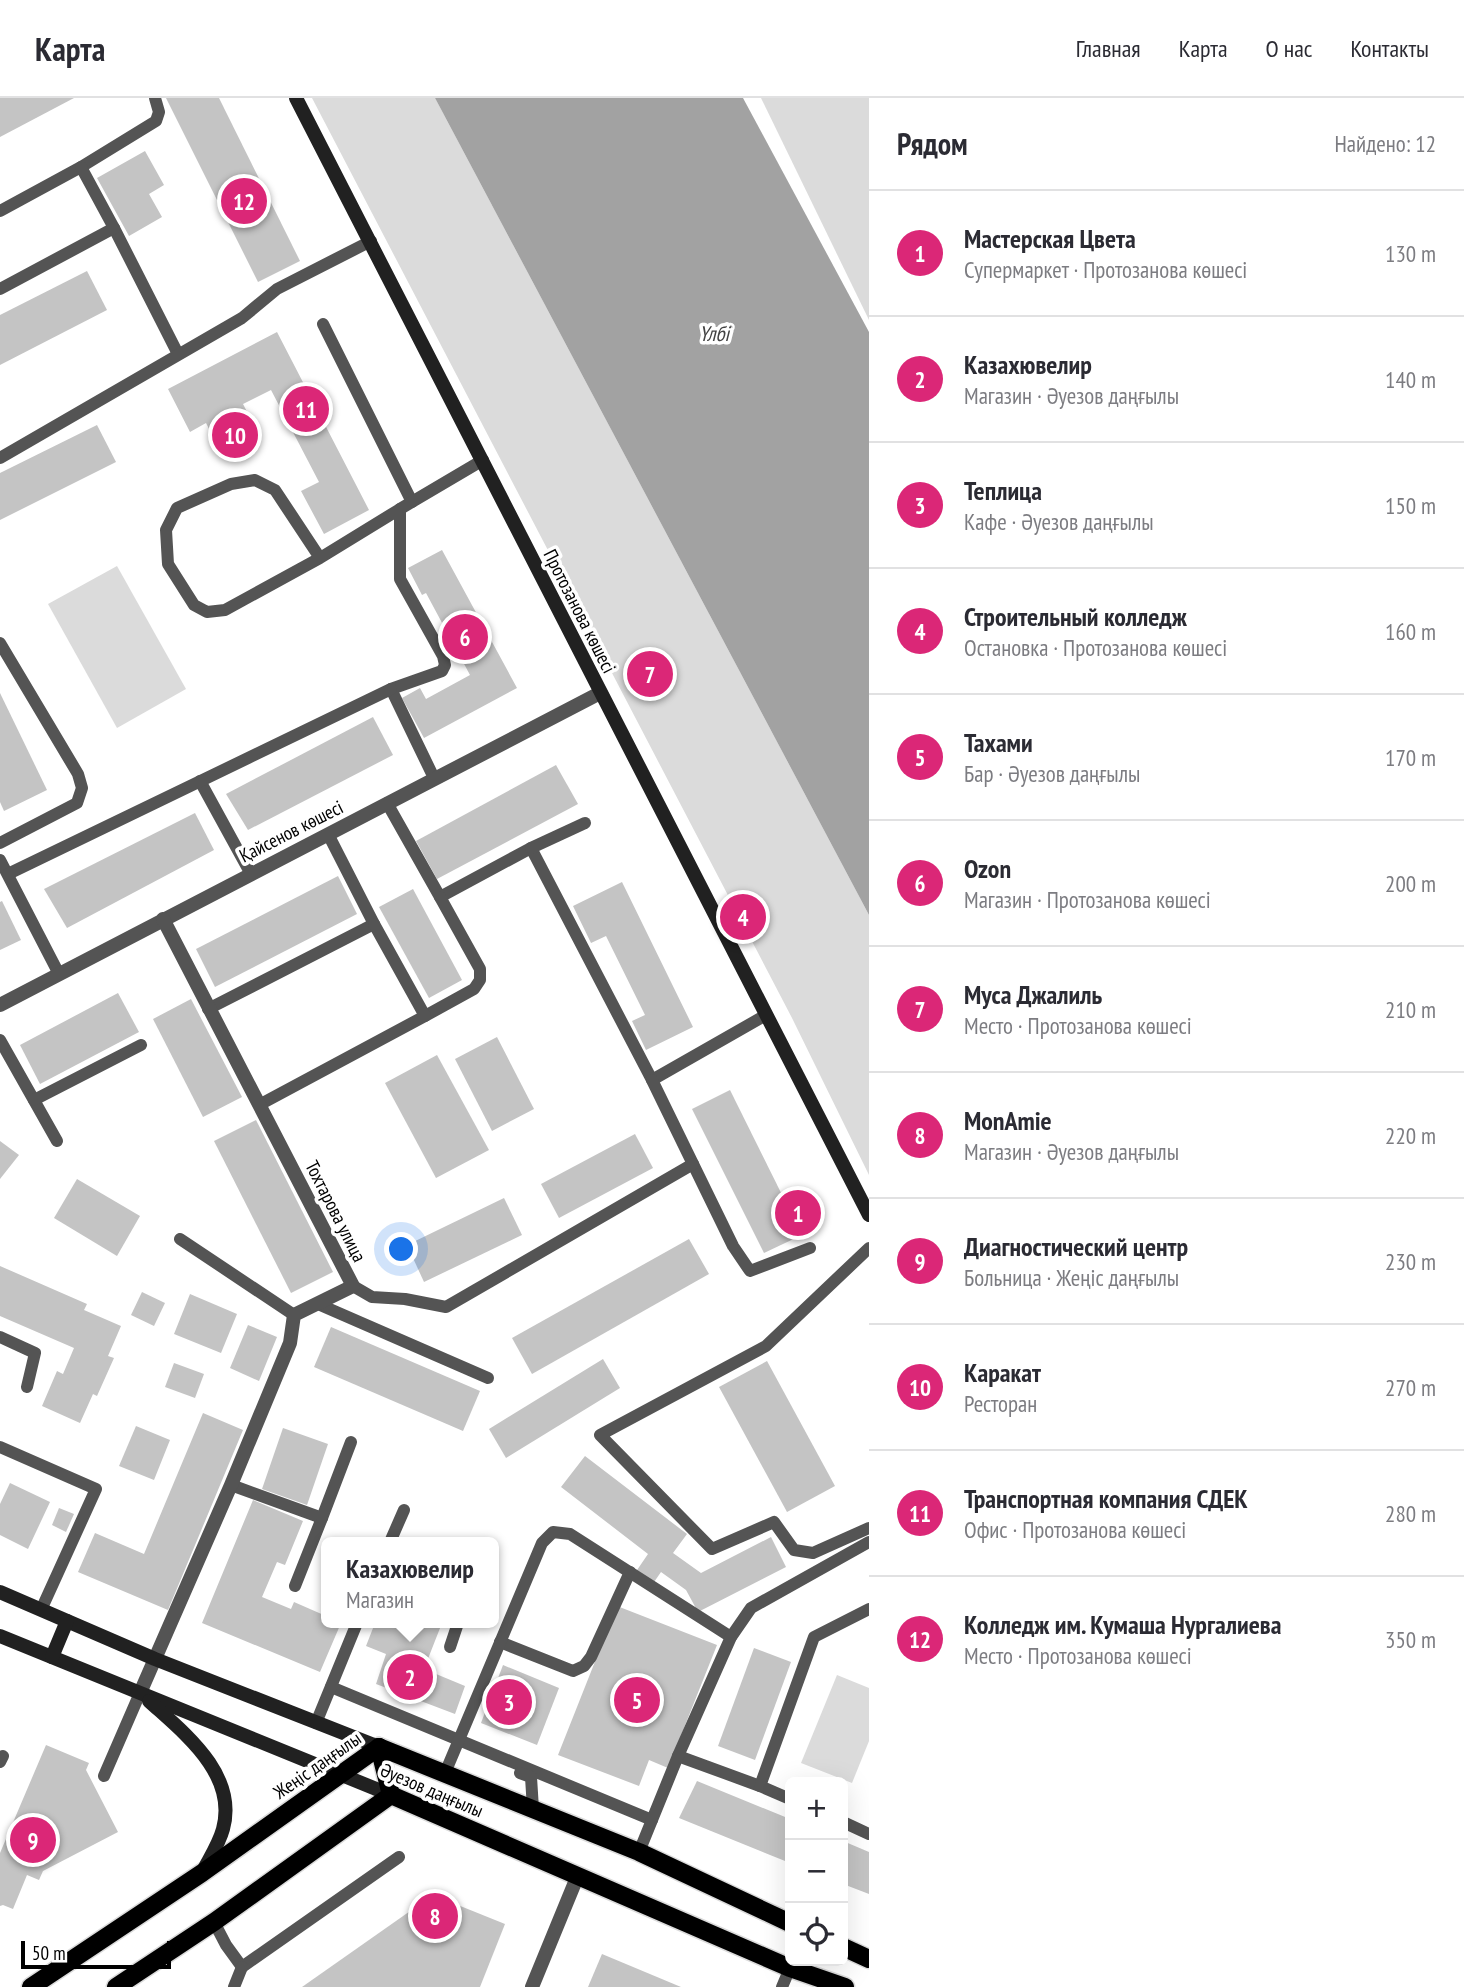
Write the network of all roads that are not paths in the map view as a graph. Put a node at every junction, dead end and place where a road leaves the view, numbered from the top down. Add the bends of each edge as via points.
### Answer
1 (155, 98) edge
2 (296, 98) edge
3 (80, 167) junction
4 (0, 211) edge
5 (114, 228) junction
6 (371, 241) junction
7 (0, 289) edge
8 (323, 324) dead end
9 (178, 354) junction
10 (0, 458) edge
11 (483, 460) junction
12 (406, 506) junction
13 (320, 558) junction
14 (0, 643) edge
15 (391, 689) junction
16 (600, 693) junction
17 (434, 778) junction
18 (200, 781) junction
19 (387, 803) junction
20 (585, 823) dead end
21 (328, 834) junction
22 (0, 844) edge
23 (531, 848) junction
24 (0, 860) edge
25 (8, 874) junction
26 (251, 874) junction
27 (440, 897) junction
28 (163, 919) junction
29 (374, 924) junction
30 (59, 974) junction
31 (0, 1006) edge
32 (208, 1009) junction
33 (766, 1015) junction
34 (425, 1016) junction
35 (0, 1040) edge
36 (141, 1045) dead end
37 (652, 1080) junction
38 (34, 1100) junction
39 (259, 1105) junction
40 (57, 1141) dead end
41 (693, 1164) junction
42 (869, 1215) edge
43 (180, 1239) dead end
44 (810, 1248) dead end
45 (869, 1248) edge
46 (353, 1286) junction
47 (318, 1304) junction
48 (294, 1315) junction
49 (0, 1337) edge
50 (488, 1378) dead end
51 (27, 1387) dead end
52 (351, 1442) dead end
53 (0, 1447) edge
54 (231, 1485) junction
55 (404, 1510) dead end
56 (322, 1518) junction
57 (869, 1528) edge
58 (392, 1537) edge
59 (869, 1542) edge
60 (629, 1572) junction
61 (295, 1586) dead end
62 (0, 1592) edge
63 (41, 1609) junction
64 (869, 1609) edge
65 (67, 1621) junction
66 (355, 1628) edge
67 (456, 1628) edge
68 (0, 1636) edge
69 (732, 1637) junction
70 (500, 1642) junction
71 (450, 1647) dead end
72 (51, 1657) junction
73 (155, 1659) junction
74 (331, 1687) junction
75 (140, 1693) junction
76 (316, 1723) junction
77 (459, 1740) junction
78 (379, 1747) junction
79 (678, 1756) junction
80 (445, 1773) junction
81 (340, 1774) junction
82 (104, 1776) dead end
83 (760, 1786) junction
84 (391, 1795) junction
85 (785, 1797) edge
86 (533, 1809) junction
87 (652, 1820) junction
88 (848, 1824) edge
89 (869, 1834) edge
90 (639, 1852) junction
91 (399, 1857) dead end
92 (202, 1873) junction
93 (578, 1875) junction
94 (785, 1921) edge
95 (214, 1922) junction
96 (848, 1949) edge
97 (869, 1959) edge
98 (242, 1967) junction
99 (790, 1968) junction
100 (31, 1987) edge
101 (116, 1987) edge
102 (234, 1987) edge
103 (532, 1987) edge
104 (782, 1987) edge
105 (845, 1987) edge

1 - 3 lane via 156,121
2 - 6 main road, Протозанова көшесі
3 - 4 lane
3 - 5 lane
5 - 7 lane
5 - 9 lane
6 - 9 lane via 277,289 242,318
6 - 11 main road, Протозанова көшесі
8 - 12 lane
9 - 10 lane
11 - 12 lane
11 - 16 main road, Протозанова көшесі
12 - 13 lane
12 - 15 lane via 400,579 445,664 442,671
13 - 13 lane via 225,610 207,612 194,606 168,564 166,530 177,508 231,484 255,480 275,490
14 - 22 lane via 82,788 77,803
15 - 17 lane
15 - 18 lane
16 - 17 street, Қайсенов көшесі
16 - 33 main road, Протозанова көшесі
17 - 19 street, Қайсенов көшесі
18 - 25 lane
18 - 26 lane
19 - 21 street, Қайсенов көшесі
19 - 27 lane
20 - 23 lane
21 - 26 street, Қайсенов көшесі
21 - 29 lane
23 - 27 lane
23 - 37 lane
24 - 25 lane
25 - 30 lane
26 - 28 street, Қайсенов көшесі
27 - 34 lane via 480,969 480,979 474,989
28 - 30 street, Қайсенов көшесі
28 - 32 street, Тохтарова улица
29 - 32 lane
29 - 34 lane
30 - 31 street, Қайсенов көшесі
32 - 39 street, Тохтарова улица
33 - 37 lane
33 - 42 main road, Протозанова көшесі
34 - 39 lane
35 - 38 lane
36 - 38 lane
37 - 41 lane
38 - 40 lane
39 - 46 street, Тохтарова улица
41 - 44 lane via 750,1271
41 - 46 lane via 446,1307 372,1297
43 - 48 lane
45 - 57 lane via 766,1346 600,1435 712,1549 774,1522 794,1550 813,1553
46 - 47 street, Тохтарова улица
47 - 48 street, Тохтарова улица
47 - 50 lane
48 - 54 street via 290,1343
49 - 51 lane via 34,1353
52 - 56 lane
53 - 63 lane via 96,1489
54 - 56 lane
54 - 73 street
55 - 58 lane
56 - 61 lane
59 - 69 lane via 751,1608
60 - 69 lane
60 - 70 lane via 584,1666 573,1671
60 - 70 lane via 570,1534 553,1532 541,1543
62 - 63 main road, Әуезов даңғылы
63 - 65 main road, Әуезов даңғылы
64 - 83 lane via 814,1637
65 - 72 main road
65 - 73 main road, Әуезов даңғылы
66 - 74 lane
67 - 71 lane
68 - 72 main road, Әуезов даңғылы
69 - 79 lane
70 - 77 lane
72 - 75 main road, Әуезов даңғылы
73 - 75 street
73 - 76 main road, Әуезов даңғылы
74 - 76 lane
74 - 77 lane
75 - 81 main road, Әуезов даңғылы
75 - 82 lane
75 - 92 main road via 198,1746 220,1785 226,1806 223,1829
76 - 78 main road, Әуезов даңғылы
77 - 80 lane
77 - 87 lane
78 - 80 main road, Әуезов даңғылы
78 - 81 main road, Жеңіс даңғылы
78 - 84 main road, Жеңіс даңғылы
79 - 83 lane
79 - 87 lane
80 - 86 main road, Әуезов даңғылы
80 - 86 lane via 467,1752 531,1777
81 - 84 main road, Әуезов даңғылы
81 - 92 main road, Жеңіс даңғылы
83 - 85 lane
84 - 93 main road, Әуезов даңғылы
84 - 95 main road
86 - 90 main road, Әуезов даңғылы
87 - 90 lane
88 - 89 lane
90 - 94 main road, Әуезов даңғылы
91 - 98 lane
92 - 100 main road, Жеңіс даңғылы
93 - 99 main road, Әуезов даңғылы
93 - 103 street
95 - 98 lane
95 - 101 main road
96 - 97 main road
98 - 102 lane
99 - 104 lane
99 - 105 main road, Әуезов даңғылы

